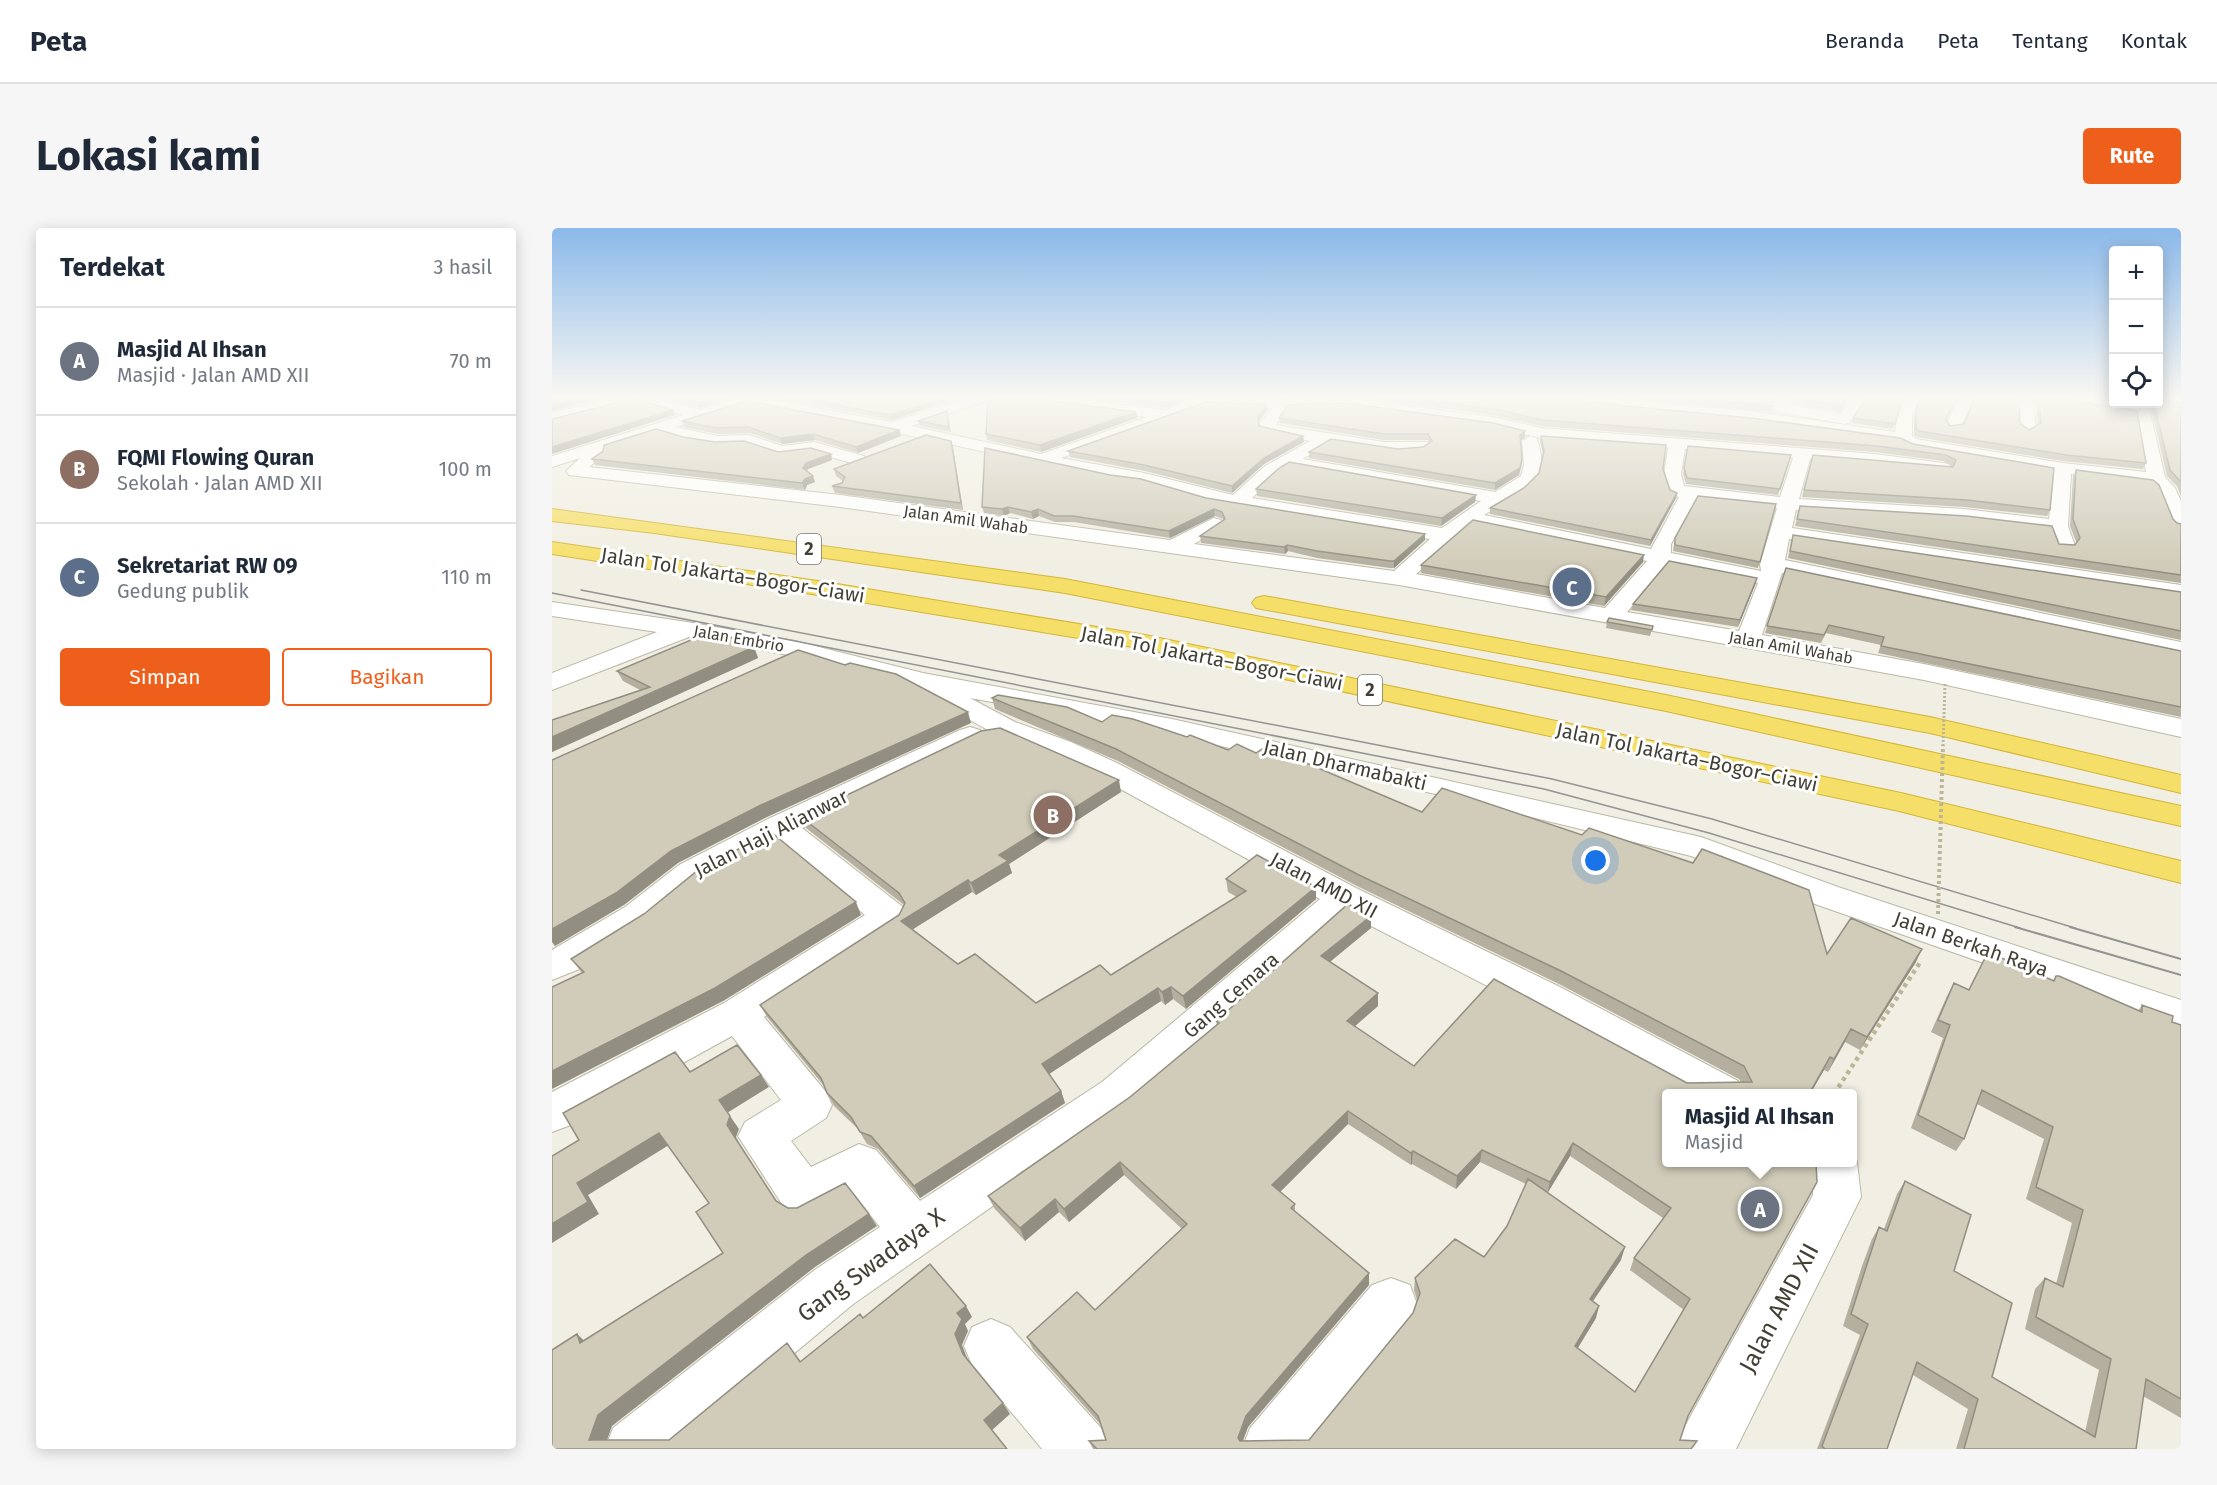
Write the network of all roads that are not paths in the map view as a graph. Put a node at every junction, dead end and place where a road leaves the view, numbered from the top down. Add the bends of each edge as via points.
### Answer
1 (582, 453) edge
2 (590, 453) edge
3 (834, 453) edge
4 (879, 453) edge
5 (1015, 453) edge
6 (1060, 453) edge
7 (1301, 453) edge
8 (1532, 453) edge
9 (1671, 453) edge
10 (1803, 453) joint
11 (1863, 453) edge
12 (1965, 453) edge
13 (2157, 453) edge
14 (1861, 458) junction
15 (1043, 459) junction
16 (858, 460) junction
17 (1287, 461) junction
18 (552, 462) edge
19 (1943, 468) edge
20 (2063, 468) junction
21 (2168, 486) edge
22 (1690, 493) junction
23 (798, 496) junction
24 (1497, 498) junction
25 (1237, 501) junction
26 (1790, 504) junction
27 (552, 515) edge
28 (1468, 518) junction
29 (1214, 524) edge
30 (2181, 524) edge
31 (2058, 526) junction
32 (1781, 532) junction
33 (1445, 535) junction
34 (552, 548) edge
35 (1171, 548) junction
36 (1661, 558) junction
37 (1771, 571) junction
38 (2075, 574) junction
39 (1399, 578) junction
40 (1065, 586) junction
41 (2181, 592) edge
42 (552, 609) edge
43 (1612, 614) junction
44 (687, 629) junction
45 (1748, 639) junction
46 (800, 650) junction
47 (2181, 650) edge
48 (759, 669) edge
49 (923, 681) junction
50 (552, 682) edge
51 (1005, 728) junction
52 (2181, 728) edge
53 (2181, 784) edge
54 (2181, 816) edge
55 (778, 826) junction
56 (1762, 869) joint
57 (2181, 872) edge
58 (1345, 897) junction
59 (552, 966) edge
60 (738, 1014) junction
61 (2181, 1016) edge
62 (1714, 1089) edge
63 (1117, 1095) joint
64 (552, 1113) edge
65 (1834, 1167) edge
66 (915, 1232) junction
67 (1390, 1304) dead end
68 (991, 1346) dead end
69 (634, 1449) edge
70 (1080, 1449) edge
71 (1271, 1449) edge
72 (1705, 1449) edge

1 - 18 street
2 - 23 street, Jalan Amil Wahab via 575,471
3 - 16 street
4 - 16 street
5 - 15 street
6 - 15 street
7 - 17 street
8 - 24 street via 1530,475 1525,483
9 - 22 street via 1674,485 1678,491
10 - 14 street
10 - 26 street
11 - 14 street
12 - 20 street
13 - 21 street
14 - 19 street
15 - 25 street
16 - 23 street
17 - 24 street
17 - 25 street
20 - 21 street
20 - 31 street
21 - 30 street
22 - 26 street
22 - 36 street via 1661,544
23 - 35 street, Jalan Amil Wahab
24 - 28 street
25 - 33 street
26 - 31 street via 1965,515
26 - 32 street
27 - 40 highway, Jalan Tol Jakarta–Bogor–Ciawi / 2
28 - 33 street
28 - 36 street
29 - 35 street
31 - 38 street
32 - 37 street
32 - 38 street
33 - 39 street
34 - 57 highway, Jalan Tol Jakarta–Bogor–Ciawi / 2 via 1145,642 1911,804
35 - 39 street, Jalan Amil Wahab
36 - 37 street
36 - 43 street
37 - 45 street
37 - 47 street
38 - 41 street
39 - 43 street, Jalan Amil Wahab
40 - 53 highway via 1135,586 1316,611 1930,725
40 - 54 highway, Jalan Tol Jakarta–Bogor–Ciawi / 2 via 1666,703
42 - 44 street, Jalan Embrio
43 - 45 street, Jalan Amil Wahab
44 - 46 street, Jalan Embrio
44 - 50 street
45 - 52 street, Jalan Amil Wahab via 1924,672
46 - 48 street
46 - 49 street, Jalan Embrio
49 - 51 street, Jalan AMD XII
49 - 56 street, Jalan Dharmabakti via 1172,727 1414,780 1701,848
51 - 55 street, Jalan Haji Alianwar via 976,734
51 - 58 street, Jalan AMD XII via 1106,769
55 - 59 street, Jalan Haji Alianwar via 691,873 638,916
55 - 60 street via 890,916
56 - 61 street, Jalan Berkah Raya via 1826,894 1939,924
58 - 62 street, Jalan AMD XII via 1544,997
58 - 63 street, Gang Cemara
60 - 64 street
60 - 66 street via 810,1105 761,1136 804,1196 859,1165
63 - 66 street, Gang Swadaya X
65 - 72 street, Jalan AMD XII via 1837,1197
66 - 69 street, Gang Swadaya X via 834,1287
67 - 71 street
68 - 70 street

